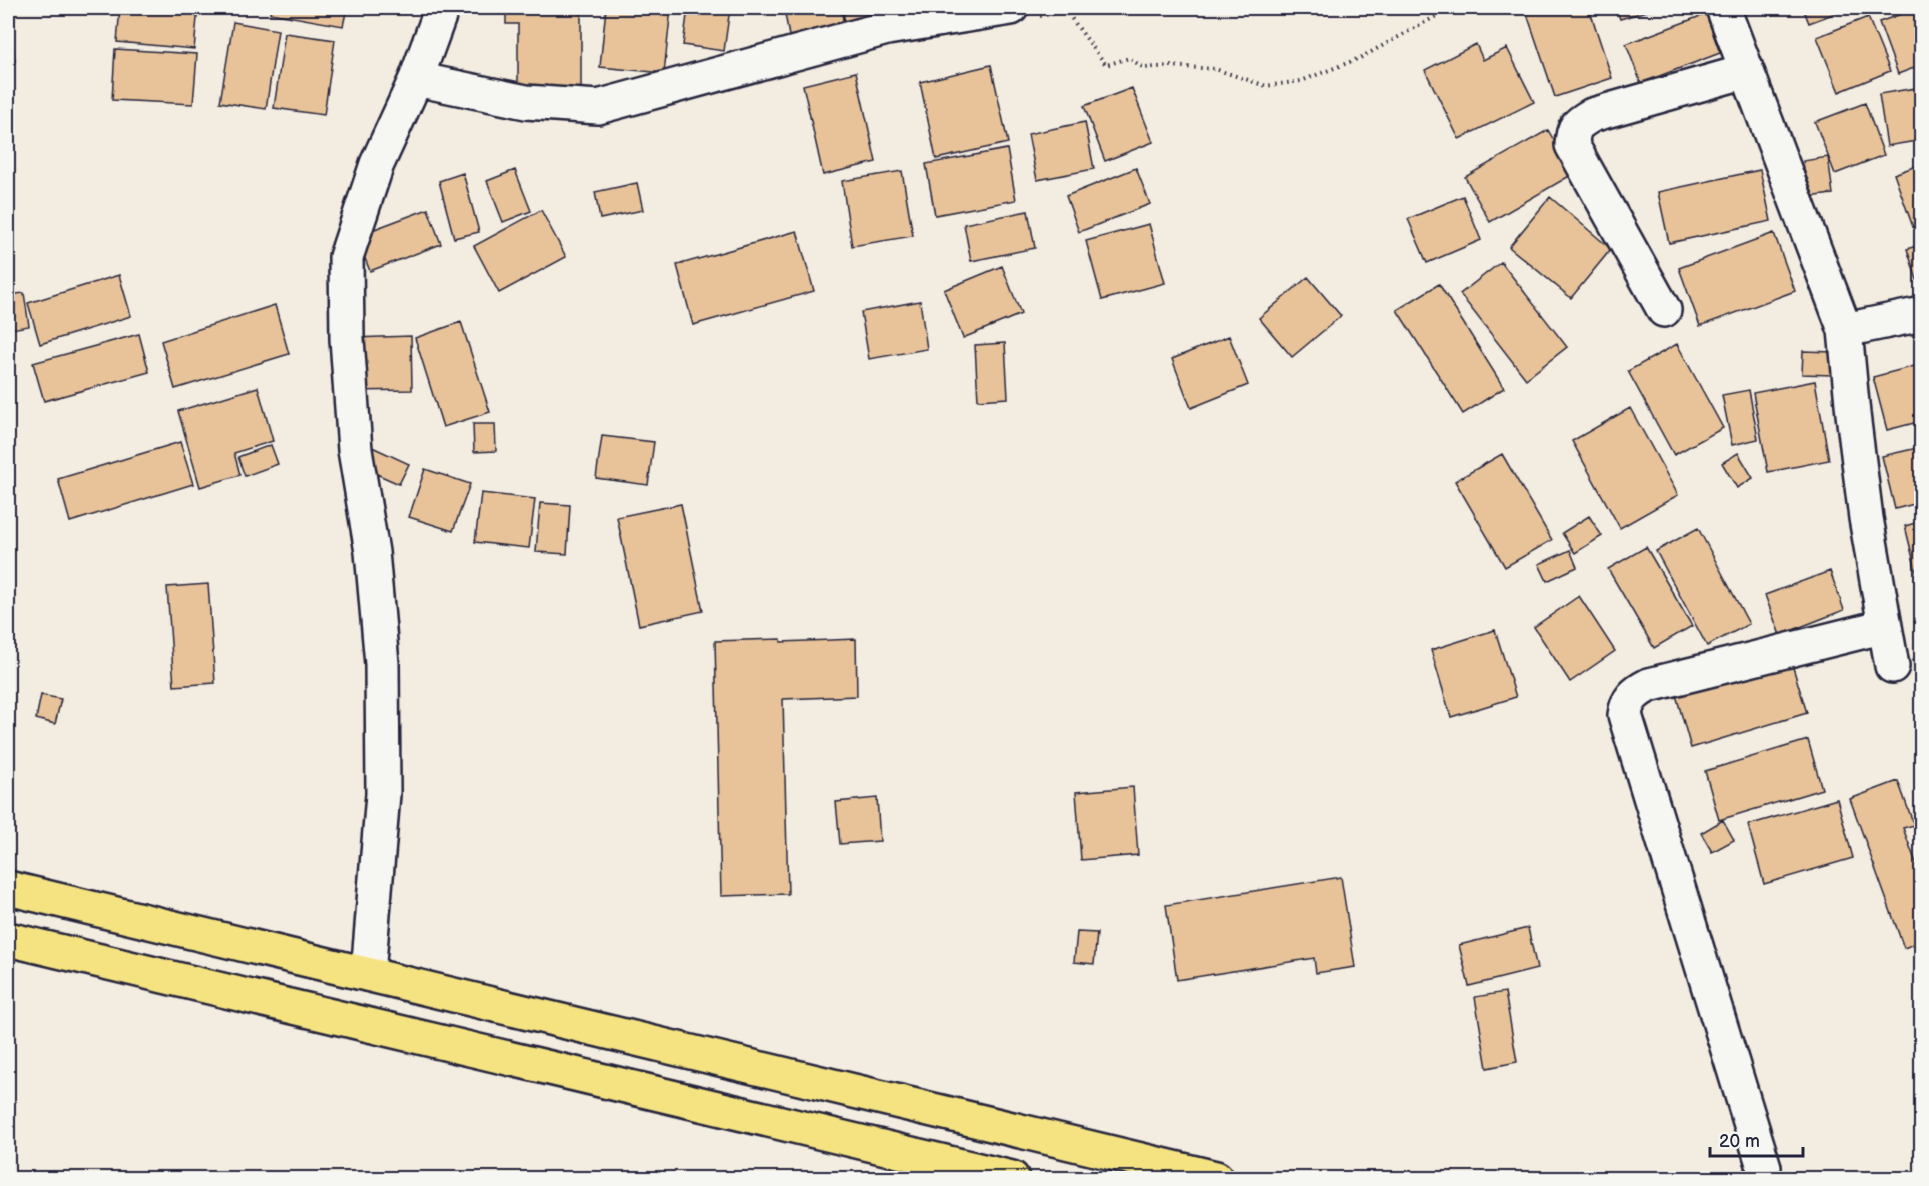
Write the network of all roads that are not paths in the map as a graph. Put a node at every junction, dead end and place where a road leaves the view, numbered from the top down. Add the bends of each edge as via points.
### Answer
1 (442, 8) edge
2 (1723, 8) edge
3 (1024, 12) edge
4 (1747, 71) junction
5 (416, 79) junction
6 (1664, 310) dead end
7 (1922, 314) edge
8 (1845, 330) junction
9 (1885, 626) junction
10 (1892, 666) dead end
11 (8, 888) edge
12 (8, 939) edge
13 (368, 974) junction
14 (1012, 1179) edge
15 (1216, 1179) edge
16 (1762, 1179) edge

1 - 5 street
2 - 4 street
3 - 5 street via 887,28 598,107 526,102
4 - 6 street via 1592,114 1573,130 1572,146
4 - 8 street
5 - 13 street via 377,164 346,257 355,450 372,552 382,664 383,794
7 - 8 street
8 - 9 street via 1866,518
9 - 10 street
9 - 16 street via 1649,685 1636,691 1626,705 1625,715 1764,1167
11 - 13 highway
12 - 14 highway
13 - 15 highway

